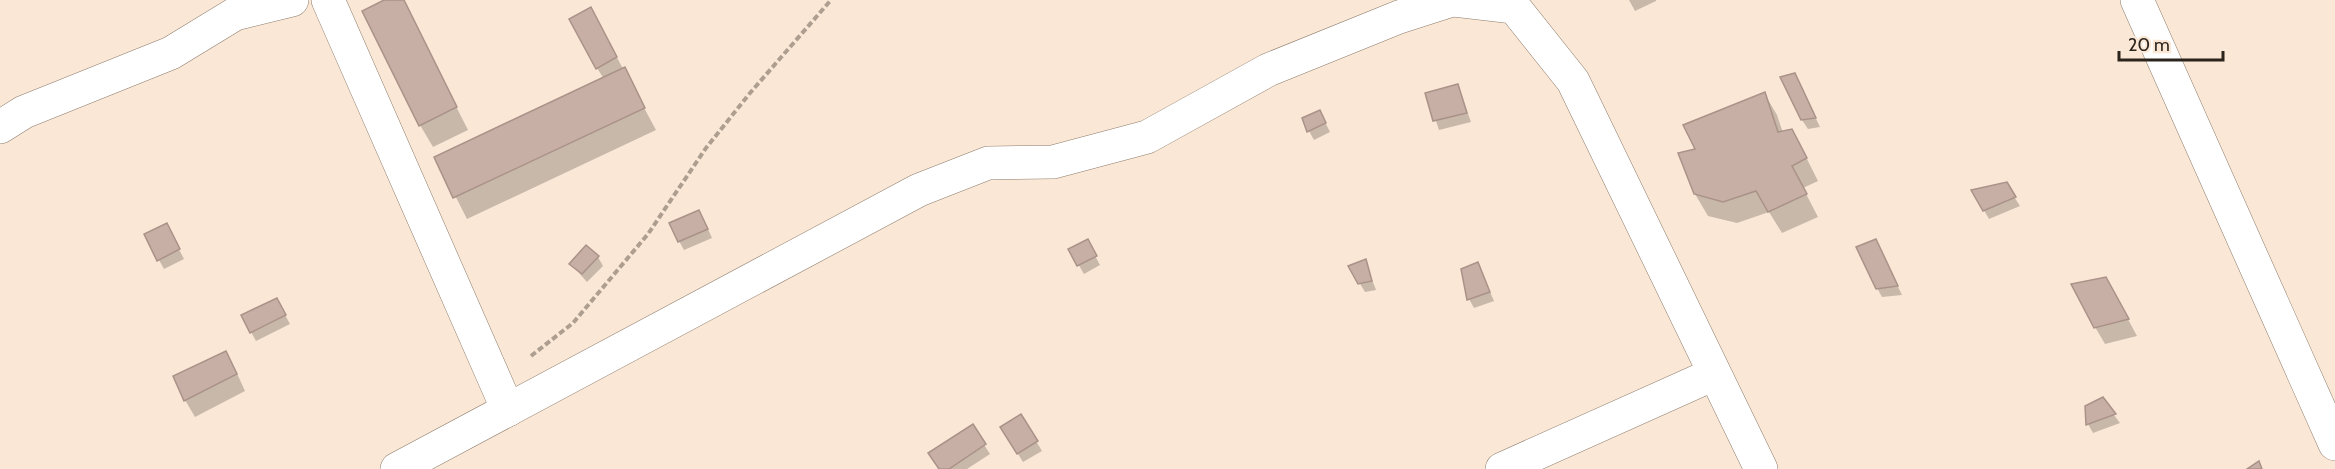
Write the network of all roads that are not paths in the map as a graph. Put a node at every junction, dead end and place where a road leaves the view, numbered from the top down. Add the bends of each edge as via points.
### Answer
1 (292, 0) edge
2 (328, 0) edge
3 (1453, 0) edge
4 (2143, 2) edge
5 (0, 128) edge
6 (1714, 374) junction
7 (502, 397) junction
8 (2335, 444) edge
9 (398, 469) edge
10 (1502, 469) edge
11 (1761, 469) edge

1 - 5 street via 235,14 171,53 24,112
2 - 7 street
3 - 6 street via 1514,7 1573,81
3 - 7 street via 1399,17 1269,70 1147,137 1053,162 988,163 919,190
4 - 8 street
6 - 10 street
6 - 11 street
7 - 9 street

